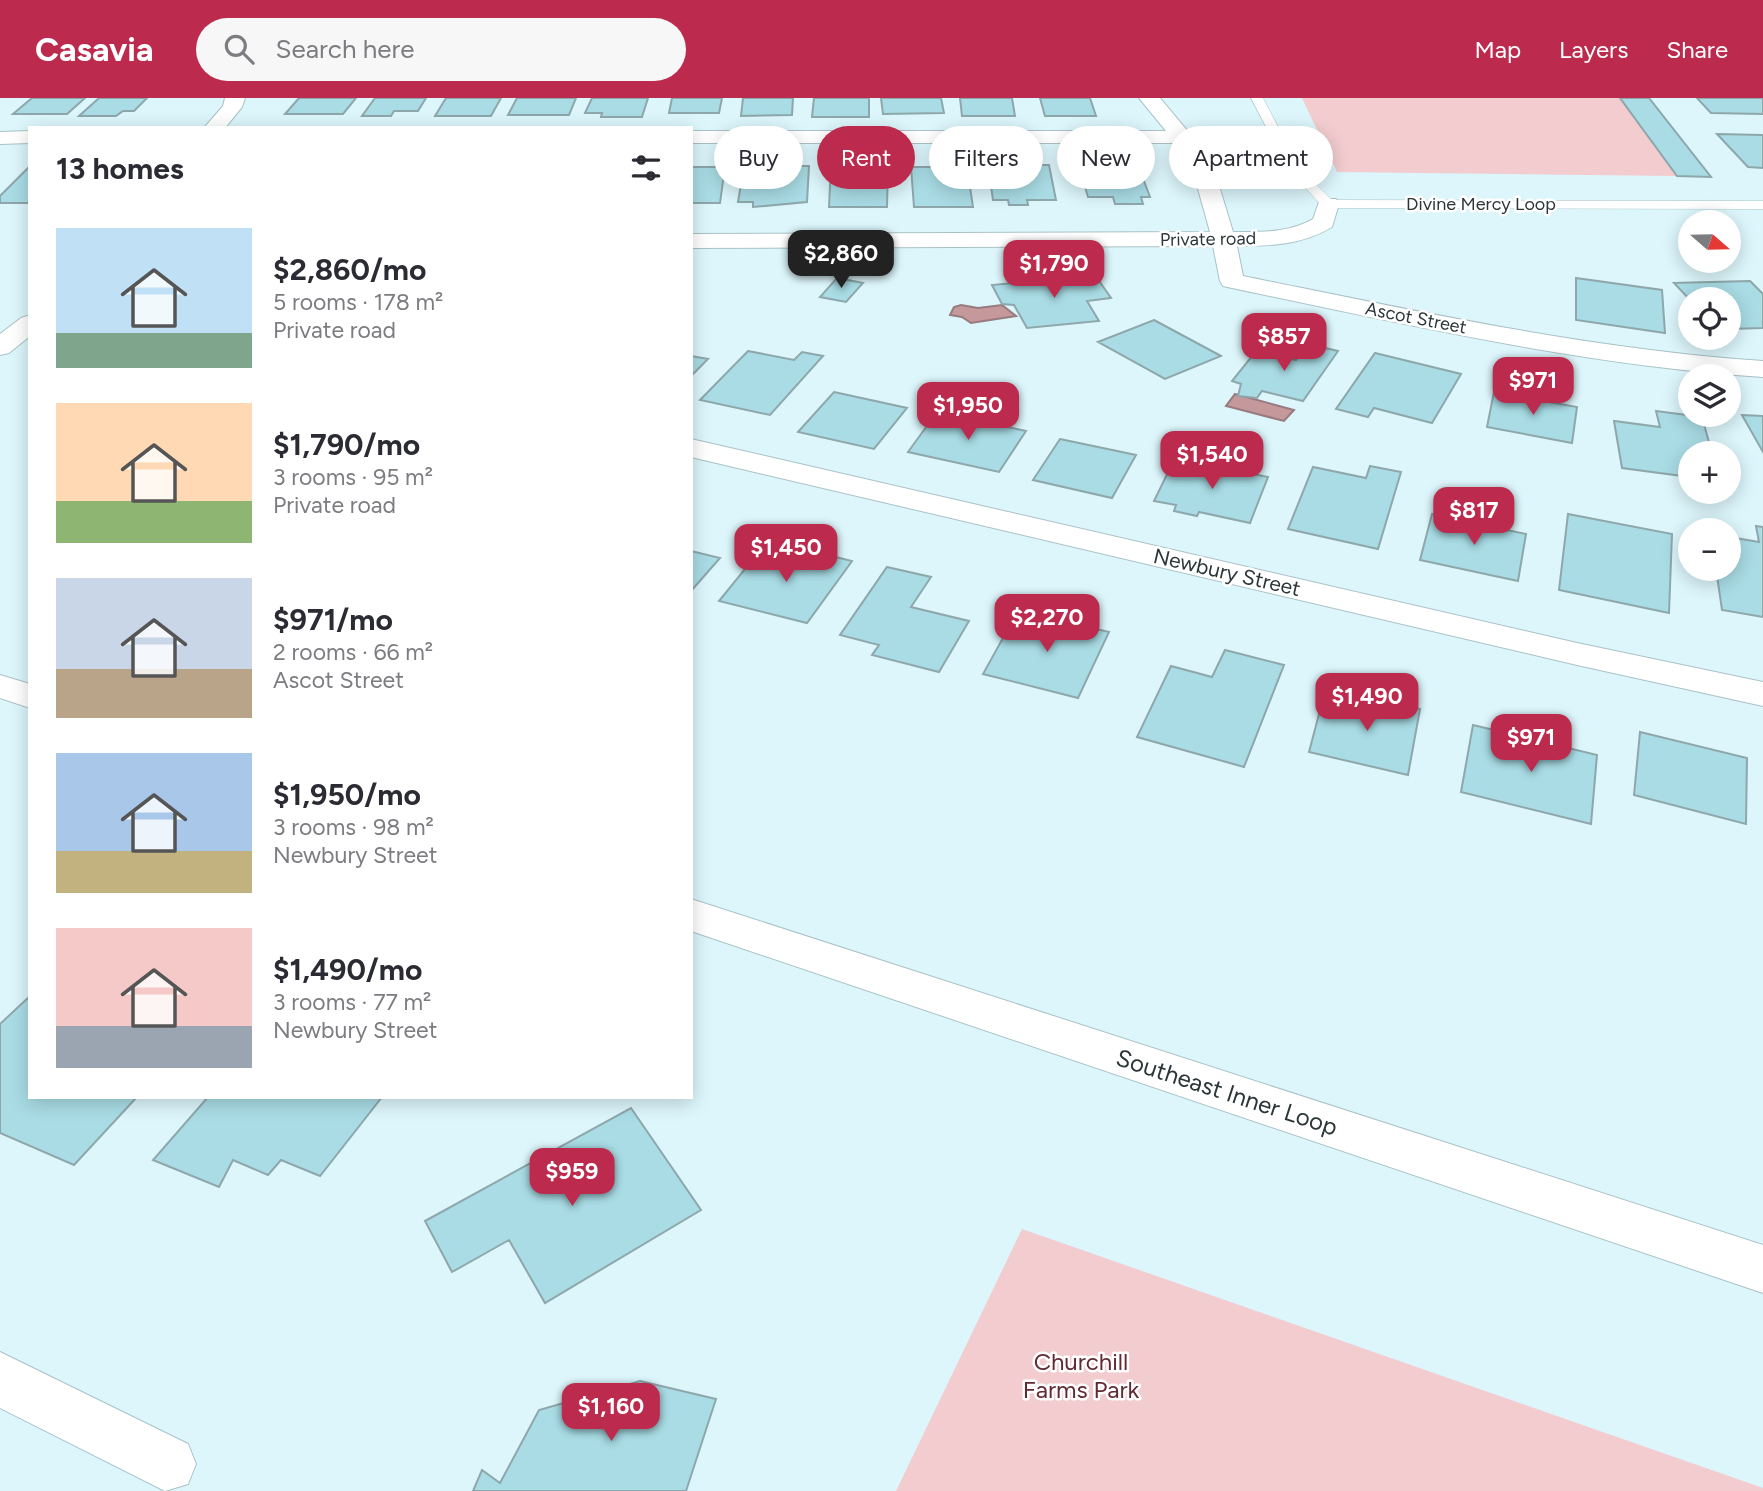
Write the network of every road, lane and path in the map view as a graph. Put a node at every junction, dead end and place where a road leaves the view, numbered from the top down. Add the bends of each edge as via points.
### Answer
1 (235, 98) edge
2 (1149, 98) edge
3 (1257, 98) edge
4 (216, 126) edge
5 (1172, 126) edge
6 (28, 137) edge
7 (1169, 137) edge
8 (0, 138) edge
9 (693, 138) edge
10 (1210, 189) edge
11 (1328, 204) junction
12 (1763, 205) edge
13 (1222, 240) junction
14 (693, 241) edge
15 (1763, 369) edge
16 (693, 448) edge
17 (0, 686) edge
18 (1763, 694) edge
19 (28, 695) edge
20 (693, 916) edge
21 (1763, 1269) edge
22 (0, 1379) edge
23 (168, 1464) dead end

1 - 4 street
2 - 5 street, Ascot Street
3 - 11 lane via 1294,169
6 - 8 street
7 - 9 street
10 - 13 street, Ascot Street
11 - 12 lane, Divine Mercy Loop
11 - 13 street, Private road via 1324,222 1305,233
13 - 14 street, Private road
13 - 15 street, Ascot Street via 1232,281 1610,356
16 - 18 street, Newbury Street
17 - 19 street
20 - 21 street, Southeast Inner Loop
22 - 23 street

